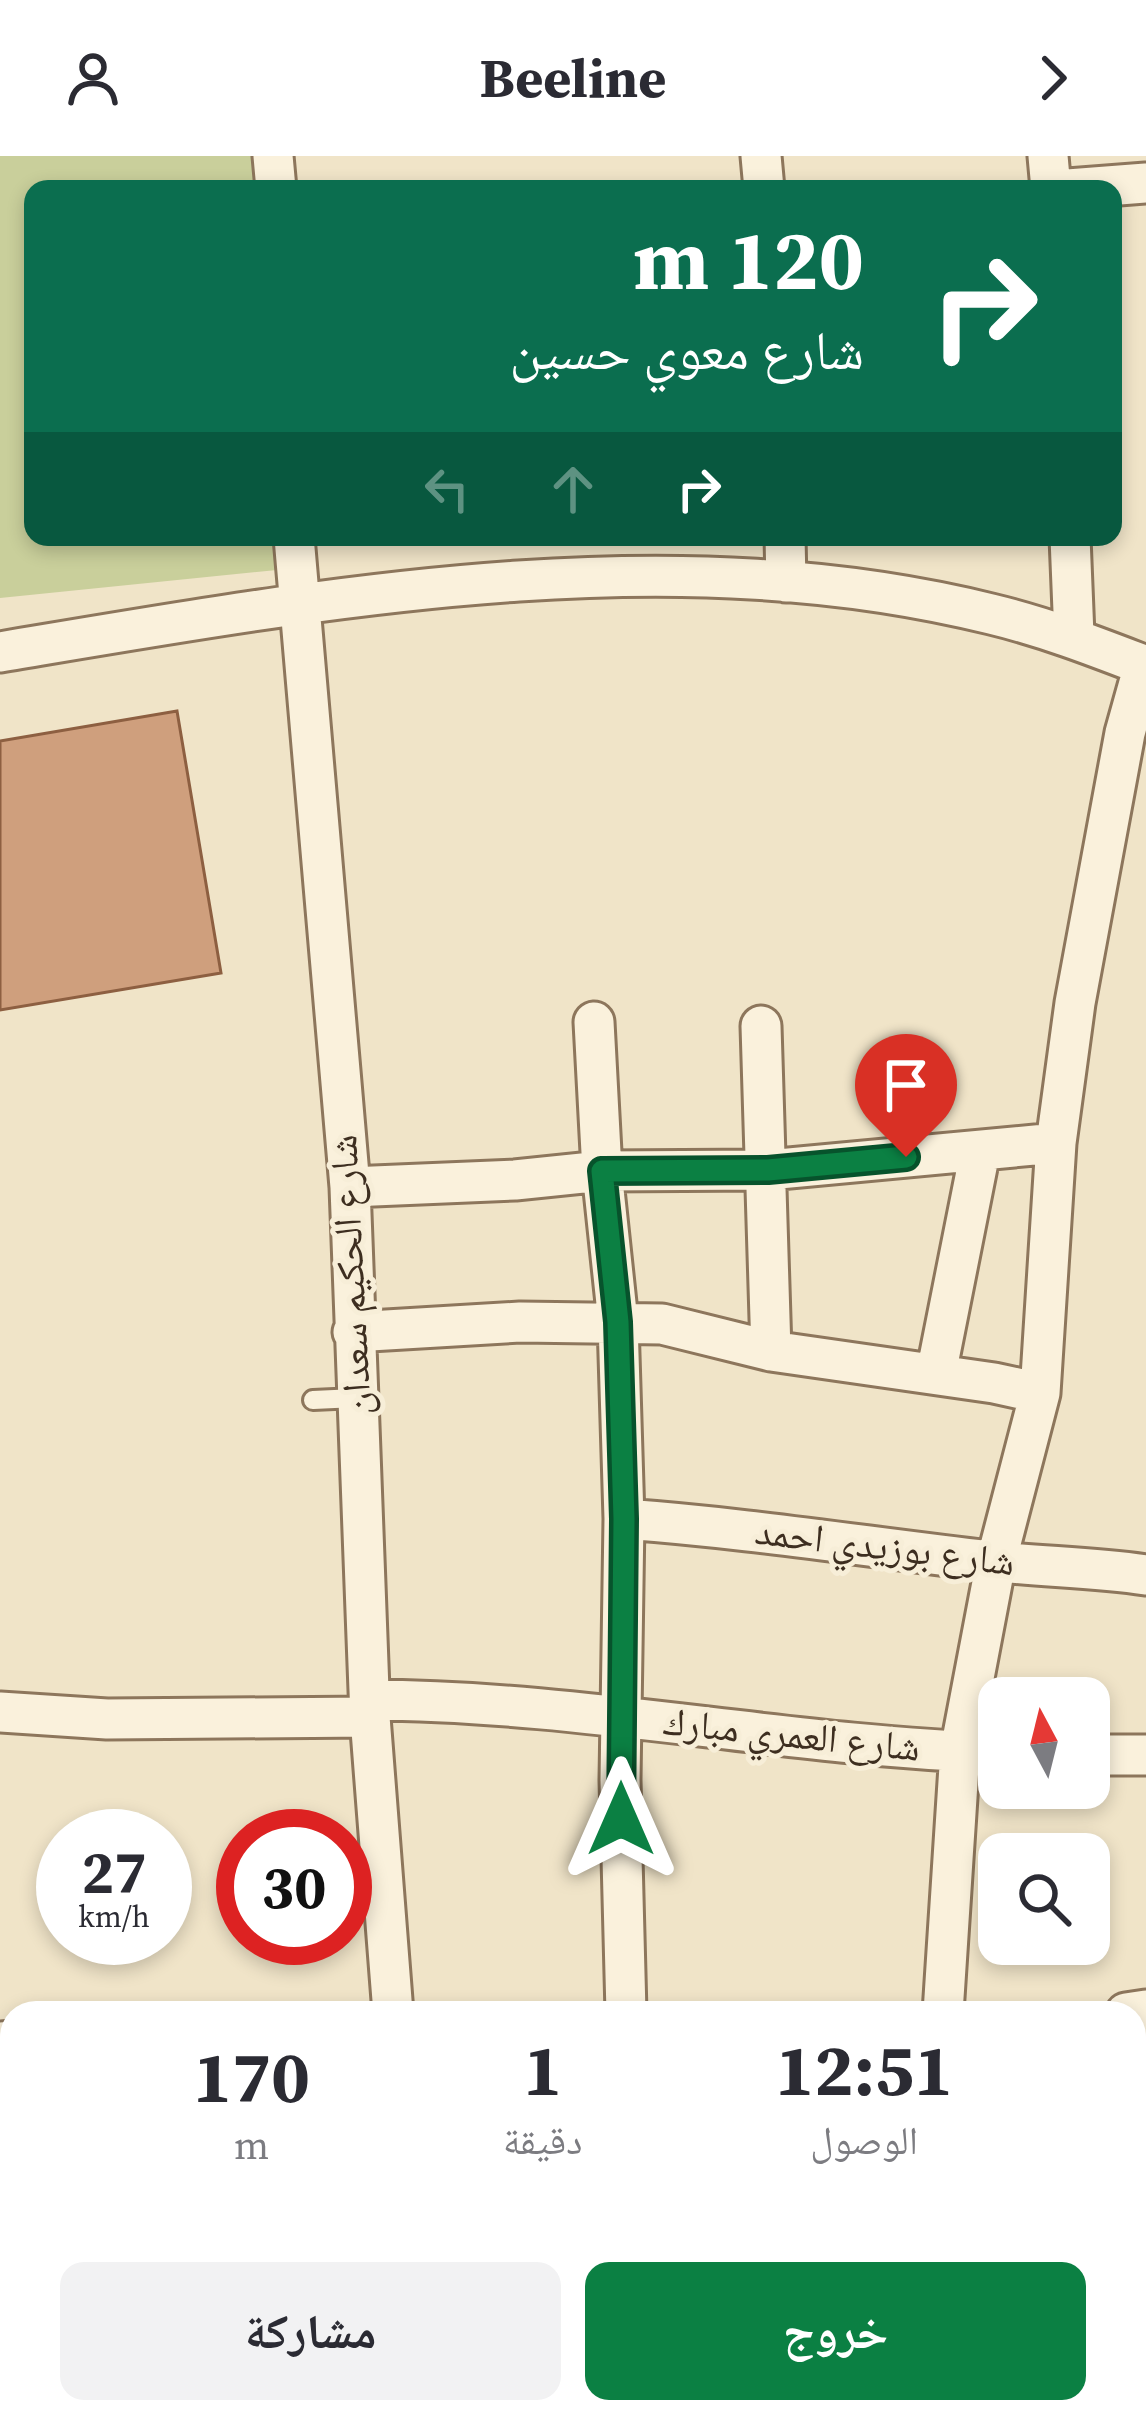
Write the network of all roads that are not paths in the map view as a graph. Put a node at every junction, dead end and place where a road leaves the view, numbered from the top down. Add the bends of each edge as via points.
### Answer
1 (294, 546) edge
2 (785, 546) edge
3 (1070, 546) edge
4 (786, 582) junction
5 (297, 603) junction
6 (1074, 636) junction
7 (0, 652) edge
8 (1145, 665) edge
9 (593, 1022) dead end
10 (761, 1026) dead end
11 (1056, 1142) junction
12 (980, 1153) junction
13 (768, 1170) junction
14 (602, 1171) junction
15 (350, 1187) junction
16 (618, 1322) junction
17 (353, 1332) junction
18 (771, 1351) junction
19 (936, 1374) junction
20 (1040, 1394) junction
21 (356, 1399) junction
22 (313, 1400) dead end
23 (624, 1519) junction
24 (996, 1562) junction
25 (1146, 1575) edge
26 (986, 1677) edge
27 (370, 1708) junction
28 (0, 1712) edge
29 (622, 1715) junction
30 (978, 1752) edge
31 (1110, 1755) edge
32 (1146, 1755) edge
33 (978, 1766) edge
34 (392, 2001) edge
35 (626, 2001) edge
36 (945, 2001) edge

1 - 5 street, شارع الحكيم سعدان
2 - 4 street
3 - 6 street
4 - 5 street via 516,582
4 - 6 street via 871,591
5 - 7 street
5 - 15 street, شارع الحكيم سعدان
6 - 8 street
8 - 11 street via 1125,733
9 - 14 street
10 - 13 street
11 - 12 street
11 - 20 street
12 - 13 street
12 - 19 street
13 - 14 street
13 - 18 street
14 - 15 street
14 - 16 street
15 - 17 street, شارع الحكيم سعدان
16 - 17 street
16 - 18 street via 662,1324
16 - 23 street
17 - 21 street, شارع الحكيم سعدان
18 - 19 street
19 - 20 street
20 - 24 street
21 - 22 lane
21 - 27 street, شارع الحكيم سعدان
23 - 24 street, شارع بوزيدي احمد
23 - 29 street
24 - 25 street, شارع بوزيدي احمد
24 - 26 street
27 - 28 street, شارع العمري مبارك via 107,1719
27 - 29 street, شارع العمري مبارك via 529,1706
27 - 34 street, شارع الحكيم سعدان
29 - 30 street, شارع العمري مبارك
29 - 35 street
31 - 32 street
33 - 36 street

